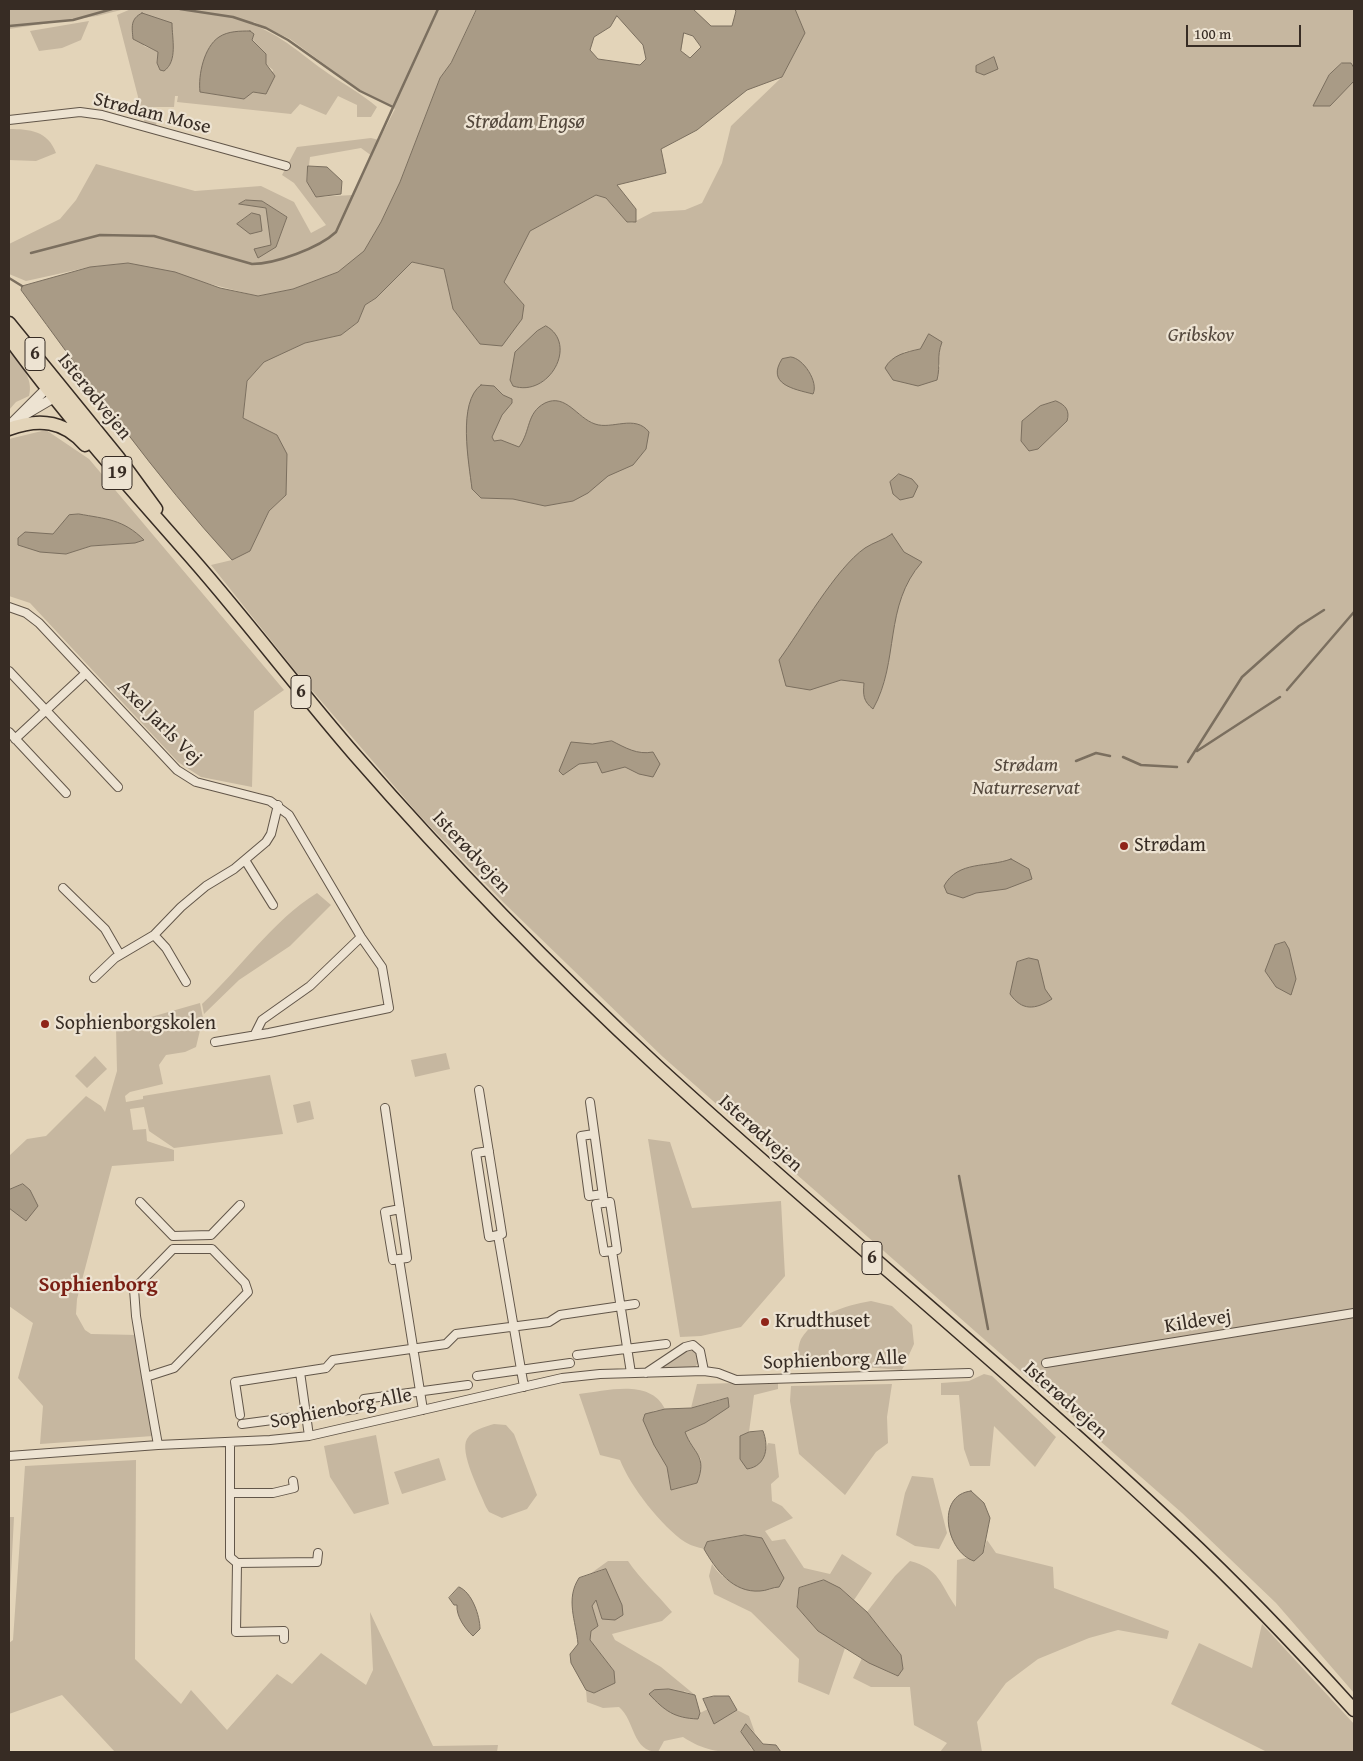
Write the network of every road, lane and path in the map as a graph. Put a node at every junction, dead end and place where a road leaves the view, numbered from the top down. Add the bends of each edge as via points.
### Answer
1 (9, 120) edge
2 (286, 166) dead end
3 (9, 323) edge
4 (9, 338) edge
5 (54, 390) junction
6 (11, 425) edge
7 (144, 507) junction
8 (181, 546) junction
9 (9, 607) edge
10 (9, 670) edge
11 (86, 673) junction
12 (46, 710) junction
13 (9, 732) edge
14 (15, 739) junction
15 (118, 786) dead end
16 (66, 793) dead end
17 (278, 805) junction
18 (245, 860) junction
19 (63, 888) dead end
20 (273, 905) dead end
21 (154, 935) junction
22 (361, 937) junction
23 (120, 955) junction
24 (94, 978) dead end
25 (186, 982) dead end
26 (255, 1034) junction
27 (215, 1042) dead end
28 (480, 1090) dead end
29 (590, 1102) dead end
30 (385, 1108) dead end
31 (594, 1134) junction
32 (489, 1151) junction
33 (603, 1199) junction
34 (140, 1202) dead end
35 (240, 1205) dead end
36 (400, 1209) junction
37 (216, 1231) junction
38 (168, 1232) junction
39 (498, 1235) junction
40 (612, 1251) junction
41 (169, 1253) junction
42 (216, 1253) junction
43 (399, 1259) junction
44 (635, 1304) dead end
45 (621, 1306) junction
46 (1354, 1313) edge
47 (514, 1327) junction
48 (666, 1344) dead end
49 (414, 1348) junction
50 (628, 1350) junction
51 (577, 1355) dead end
52 (570, 1363) dead end
53 (1046, 1363) dead end
54 (521, 1370) junction
55 (300, 1372) junction
56 (704, 1372) junction
57 (631, 1373) junction
58 (646, 1373) junction
59 (969, 1373) dead end
60 (477, 1376) dead end
61 (146, 1377) junction
62 (468, 1385) dead end
63 (524, 1387) junction
64 (420, 1392) junction
65 (364, 1399) dead end
66 (356, 1409) dead end
67 (423, 1410) junction
68 (240, 1415) dead end
69 (306, 1416) junction
70 (242, 1424) dead end
71 (310, 1436) junction
72 (230, 1442) junction
73 (158, 1445) junction
74 (9, 1456) edge
75 (292, 1481) dead end
76 (230, 1493) junction
77 (318, 1553) dead end
78 (237, 1563) junction
79 (284, 1639) dead end
80 (1354, 1710) edge

1 - 2 street, Strødam Mose via 80,112 102,115
3 - 5 highway, Isterødvejen / 6
4 - 5 highway, Isterødvejen / 19
5 - 6 street
5 - 7 highway, Isterødvejen / 19
5 - 8 highway, Isterødvejen / 6 via 136,480
6 - 7 highway via 36,421 65,427
7 - 8 highway, Isterødvejen / 19
8 - 80 highway, Isterødvejen / 6 via 357,757 565,977 777,1175 998,1366 1183,1533
9 - 11 street, Axel Jarls Vej via 39,623
10 - 12 street
11 - 12 street
11 - 17 street, Axel Jarls Vej via 177,770 196,782
12 - 14 street
12 - 15 street
13 - 14 street
14 - 16 street
17 - 18 street via 272,834
17 - 22 street via 289,815
18 - 20 street
18 - 21 street via 181,907
19 - 23 street via 105,929
21 - 23 street
21 - 25 street via 166,948
22 - 26 street via 310,986 262,1020
22 - 26 street via 382,967 390,1008
23 - 24 street
26 - 27 street
28 - 32 street
29 - 31 street
30 - 36 street
31 - 33 street
31 - 33 street via 581,1136 583,1153 589,1196
32 - 39 street via 502,1234
32 - 39 street via 476,1153 489,1237
33 - 40 street via 610,1202 617,1250
33 - 40 street via 596,1204 604,1252
34 - 38 street
35 - 37 street
36 - 43 street via 407,1258
36 - 43 street via 386,1212 392,1260
37 - 38 street via 211,1235 172,1236
37 - 42 street
38 - 41 street
39 - 47 street
40 - 45 street
41 - 42 street via 173,1249 212,1249
41 - 61 street via 134,1289
42 - 61 street via 246,1283 248,1292 174,1368
43 - 49 street
44 - 45 street
45 - 47 street via 560,1315 549,1322
45 - 50 street
46 - 53 street, Kildevej
47 - 49 street via 456,1334 446,1344
47 - 54 street
48 - 50 street
49 - 55 street via 333,1360 326,1368
49 - 64 street
50 - 51 street
50 - 57 street
52 - 54 street
54 - 60 street
54 - 63 street
55 - 68 street via 235,1382
55 - 69 street
56 - 58 street, Sophienborg Alle
56 - 58 street via 700,1351 694,1345 685,1347
56 - 59 street, Sophienborg Alle via 736,1380
57 - 58 street, Sophienborg Alle
57 - 63 street, Sophienborg Alle via 562,1378
61 - 73 street
62 - 64 street
63 - 67 street, Sophienborg Alle
64 - 65 street
64 - 67 street
66 - 69 street
67 - 71 street, Sophienborg Alle
69 - 70 street
69 - 71 street
71 - 72 street, Sophienborg Alle
72 - 73 street, Sophienborg Alle
72 - 76 street
73 - 74 street, Sophienborg Alle
75 - 76 street via 294,1488 273,1493
76 - 78 street via 230,1556
77 - 78 street via 317,1562
78 - 79 street via 236,1632 284,1631

